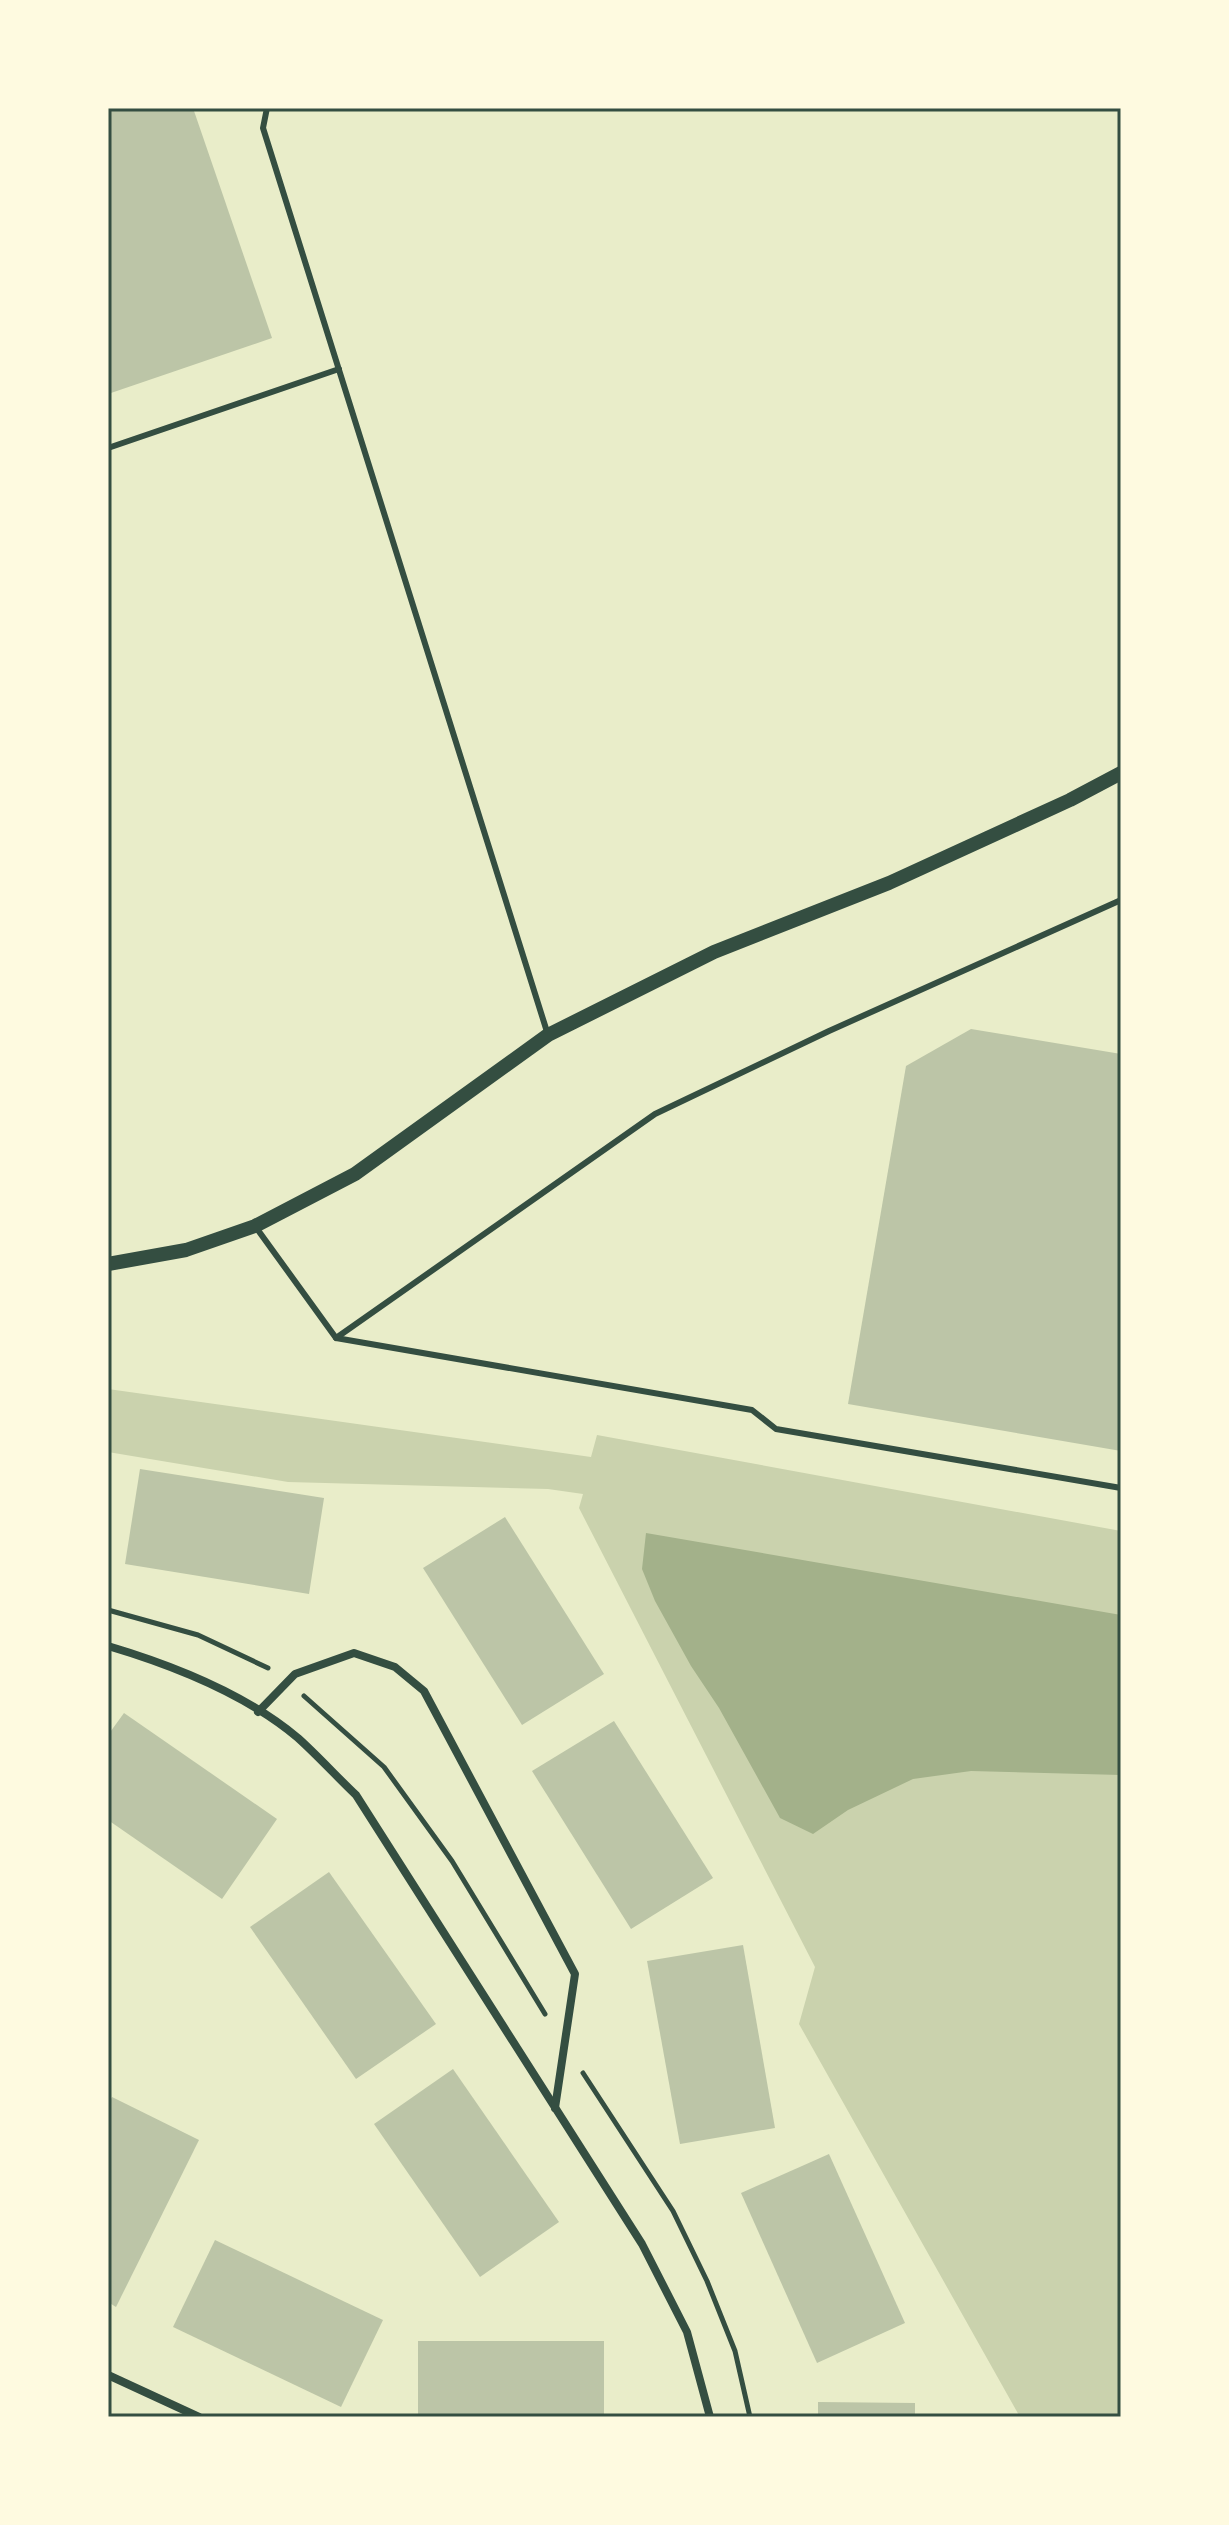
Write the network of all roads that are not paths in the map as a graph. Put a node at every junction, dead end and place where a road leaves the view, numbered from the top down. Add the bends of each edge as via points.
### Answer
1 (267, 108) edge
2 (339, 369) junction
3 (108, 448) edge
4 (1121, 773) edge
5 (1121, 900) edge
6 (548, 1035) junction
7 (255, 1226) junction
8 (108, 1264) edge
9 (336, 1338) junction
10 (1121, 1488) edge
11 (108, 1646) edge
12 (258, 1712) junction
13 (555, 2108) junction
14 (108, 2375) edge
15 (199, 2417) edge
16 (710, 2417) edge

1 - 2 lane via 263,128
2 - 3 lane
2 - 6 lane
4 - 6 street via 889,883 714,952
5 - 9 lane via 655,1114
6 - 7 street via 355,1174
7 - 8 street via 186,1250
7 - 9 lane
9 - 10 lane via 752,1410 776,1429
11 - 12 street via 230,1693
12 - 13 street via 297,1737 356,1795
12 - 13 street via 295,1674 354,1653 395,1667 424,1691 575,1974
13 - 16 street via 642,2244 687,2332
14 - 15 street

